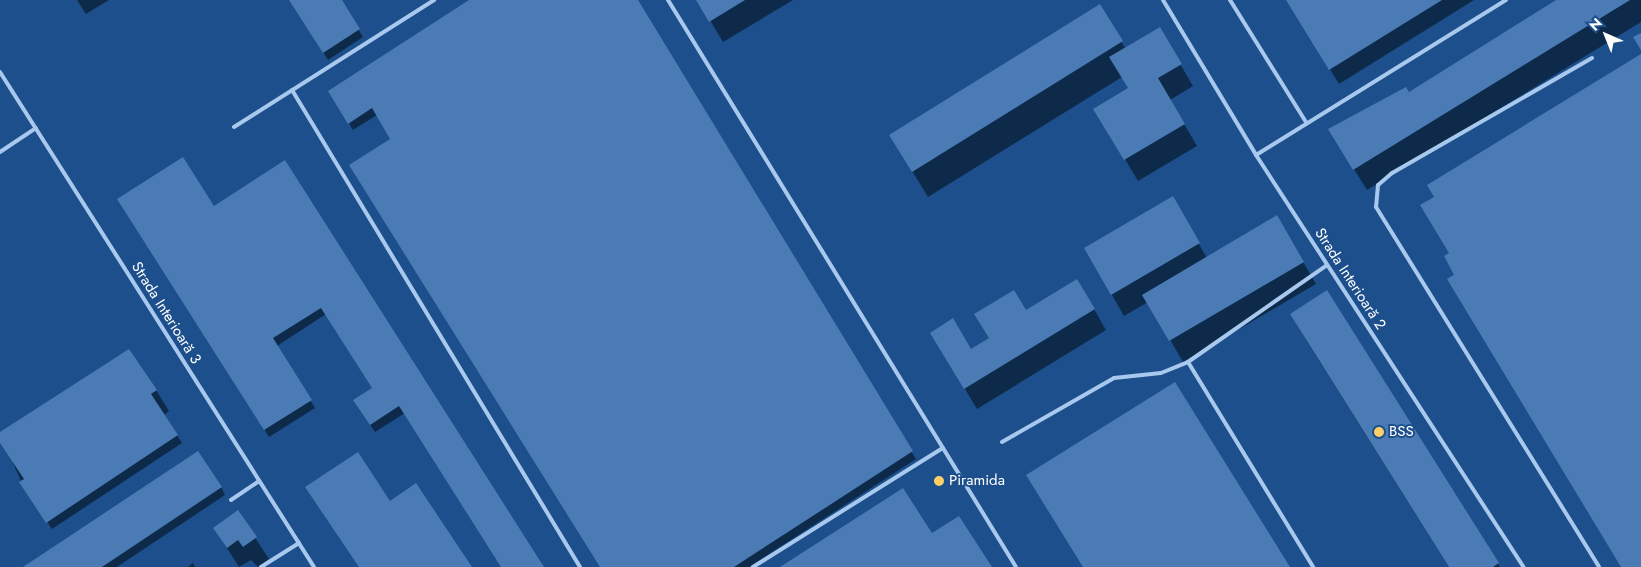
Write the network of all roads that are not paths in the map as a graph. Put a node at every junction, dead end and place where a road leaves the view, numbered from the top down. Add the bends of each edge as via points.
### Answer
1 (434, 0) edge
2 (668, 0) edge
3 (1163, 0) edge
4 (1230, 0) edge
5 (1506, 0) edge
6 (1592, 58) dead end
7 (0, 72) edge
8 (292, 90) junction
9 (1306, 122) junction
10 (234, 127) dead end
11 (36, 128) junction
12 (0, 152) edge
13 (1256, 155) junction
14 (1328, 265) junction
15 (1188, 362) junction
16 (1002, 442) dead end
17 (943, 448) junction
18 (260, 482) junction
19 (231, 500) dead end
20 (298, 543) junction
21 (261, 567) edge
22 (314, 567) edge
23 (580, 567) edge
24 (754, 567) edge
25 (1016, 567) edge
26 (1313, 567) edge
27 (1524, 567) edge
28 (1599, 567) edge

1 - 8 lane
2 - 17 lane
3 - 13 lane, Strada Interioară 2
4 - 9 lane
5 - 9 lane
6 - 28 lane via 1392,173 1378,185 1376,207
7 - 11 lane, Strada Interioară 3
8 - 10 lane
8 - 23 lane
9 - 13 lane
11 - 12 lane
11 - 18 lane, Strada Interioară 3
13 - 14 lane, Strada Interioară 2
14 - 15 lane
14 - 27 lane, Strada Interioară 2
15 - 16 lane via 1161,373 1114,378
15 - 26 lane
17 - 24 lane
17 - 25 lane
18 - 19 lane
18 - 20 lane, Strada Interioară 3
20 - 21 lane
20 - 22 lane, Strada Interioară 3

